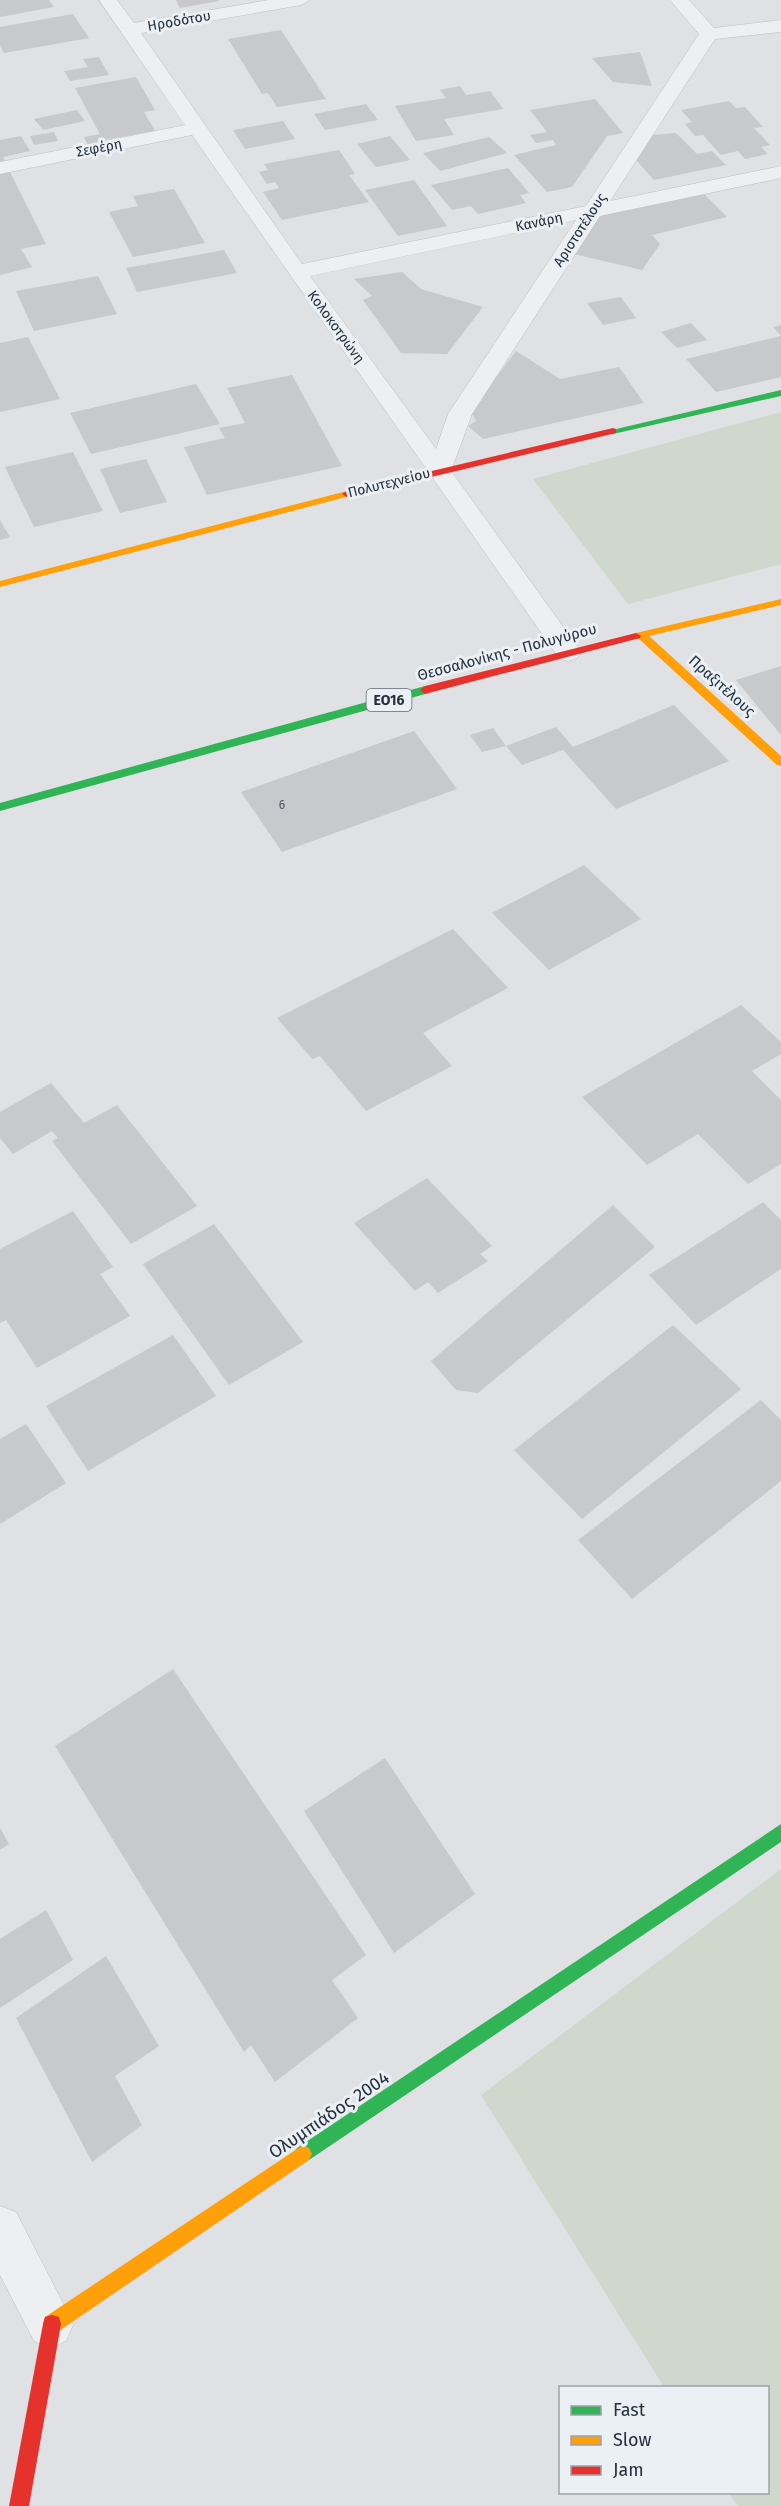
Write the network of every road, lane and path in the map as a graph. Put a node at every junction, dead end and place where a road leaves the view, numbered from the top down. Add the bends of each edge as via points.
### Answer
1 (108, 0) edge
2 (302, 0) edge
3 (679, 0) edge
4 (781, 26) edge
5 (128, 30) junction
6 (709, 34) junction
7 (197, 128) junction
8 (0, 168) edge
9 (781, 172) edge
10 (592, 210) junction
11 (297, 272) junction
12 (781, 393) edge
13 (440, 470) junction
14 (0, 584) edge
15 (781, 602) edge
16 (641, 635) junction
17 (568, 652) junction
18 (781, 762) edge
19 (0, 807) edge
20 (781, 1832) edge
21 (0, 2228) edge
22 (50, 2325) junction
23 (19, 2506) edge

1 - 5 street, Κολοκοτρώνη
2 - 5 street, Ηροδότου
3 - 6 street
4 - 6 street
5 - 7 street, Κολοκοτρώνη
6 - 10 street, Αριστοτέλους
7 - 8 street, Σεφέρη
7 - 11 street, Κολοκοτρώνη
9 - 10 street, Κανάρη
10 - 11 street, Κανάρη
10 - 13 street, Αριστοτέλους via 460,414
11 - 13 street, Κολοκοτρώνη
12 - 13 street, Πολυτεχνείου
13 - 14 street, Πολυτεχνείου
13 - 17 street, Κολοκοτρώνη
15 - 16 street, Θεσσαλονίκης - Πολυγύρου / ΕΟ16
16 - 17 street, Θεσσαλονίκης - Πολυγύρου / ΕΟ16
16 - 18 street, Πραξιτέλους
17 - 19 street, Θεσσαλονίκης - Πολυγύρου / ΕΟ16
20 - 22 street, Ολυμπιάδος 2004
21 - 22 street
22 - 23 street

